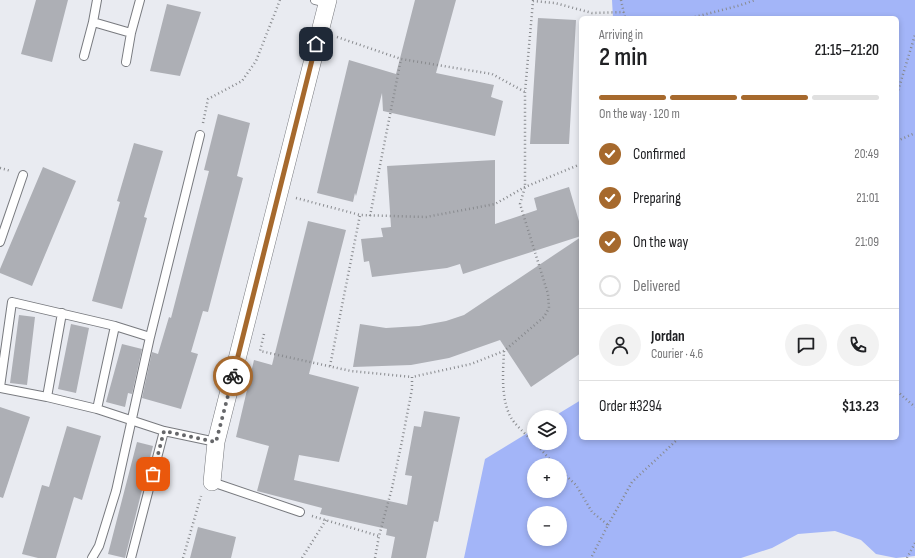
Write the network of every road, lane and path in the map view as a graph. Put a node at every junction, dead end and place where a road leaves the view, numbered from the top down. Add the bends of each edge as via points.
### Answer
1 (97, 0) edge
2 (140, 0) edge
3 (280, 0) edge
4 (621, 0) edge
5 (755, 0) edge
6 (323, 1) edge
7 (531, 1) edge
8 (624, 12) junction
9 (625, 16) edge
10 (699, 16) edge
11 (93, 22) junction
12 (319, 31) junction
13 (131, 33) junction
14 (915, 35) edge
15 (84, 56) dead end
16 (401, 59) junction
17 (126, 62) dead end
18 (899, 87) edge
19 (525, 92) junction
20 (915, 133) edge
21 (200, 135) joint
22 (899, 140) edge
23 (579, 165) edge
24 (23, 175) dead end
25 (525, 187) junction
26 (294, 197) dead end
27 (360, 216) junction
28 (370, 216) junction
29 (0, 242) edge
30 (62, 313) junction
31 (114, 326) junction
32 (265, 328) dead end
33 (150, 337) junction
34 (504, 351) junction
35 (330, 366) junction
36 (412, 377) junction
37 (0, 388) edge
38 (899, 393) edge
39 (47, 397) junction
40 (915, 407) edge
41 (97, 409) junction
42 (130, 420) junction
43 (164, 431) junction
44 (527, 436) edge
45 (677, 440) edge
46 (216, 442) junction
47 (541, 450) edge
48 (548, 458) edge
49 (567, 477) edge
50 (212, 482) junction
51 (300, 512) joint
52 (326, 520) junction
53 (608, 525) junction
54 (379, 536) junction
55 (915, 543) edge
56 (92, 558) edge
57 (131, 558) edge
58 (183, 558) edge
59 (302, 558) edge
60 (375, 558) edge
61 (591, 558) edge
62 (907, 558) edge

1 - 11 lane
2 - 13 lane
3 - 21 path via 256,61 242,81 208,99
4 - 8 path
5 - 10 path
6 - 12 street
7 - 8 path via 555,3 592,13
7 - 19 path
8 - 9 path
11 - 13 lane
11 - 15 lane
12 - 16 path
12 - 46 street
13 - 17 lane
14 - 18 path
16 - 19 path via 492,74
16 - 28 path
19 - 25 path
20 - 22 path
21 - 33 lane
23 - 25 path
24 - 29 lane
25 - 28 path via 495,204 426,217
25 - 34 path via 520,204 548,294 549,308 544,317
26 - 27 path
27 - 28 path
27 - 35 path
30 - 31 lane
30 - 37 lane via 12,302
30 - 39 lane
31 - 33 lane
31 - 41 lane
32 - 35 path via 260,351
33 - 42 lane
34 - 36 path via 471,364
34 - 44 path via 504,397 513,421
35 - 36 path via 351,371
36 - 54 path via 399,457
37 - 39 lane
38 - 40 path
39 - 41 lane
41 - 42 lane
42 - 43 lane
42 - 56 lane via 116,491 99,546
43 - 46 lane
43 - 57 lane
45 - 53 path via 632,482
46 - 50 street
47 - 48 path
49 - 53 path via 576,486 592,512
50 - 51 lane
50 - 58 path via 202,492
51 - 52 path
52 - 54 path
52 - 59 path
53 - 61 path
54 - 60 path
55 - 62 path

